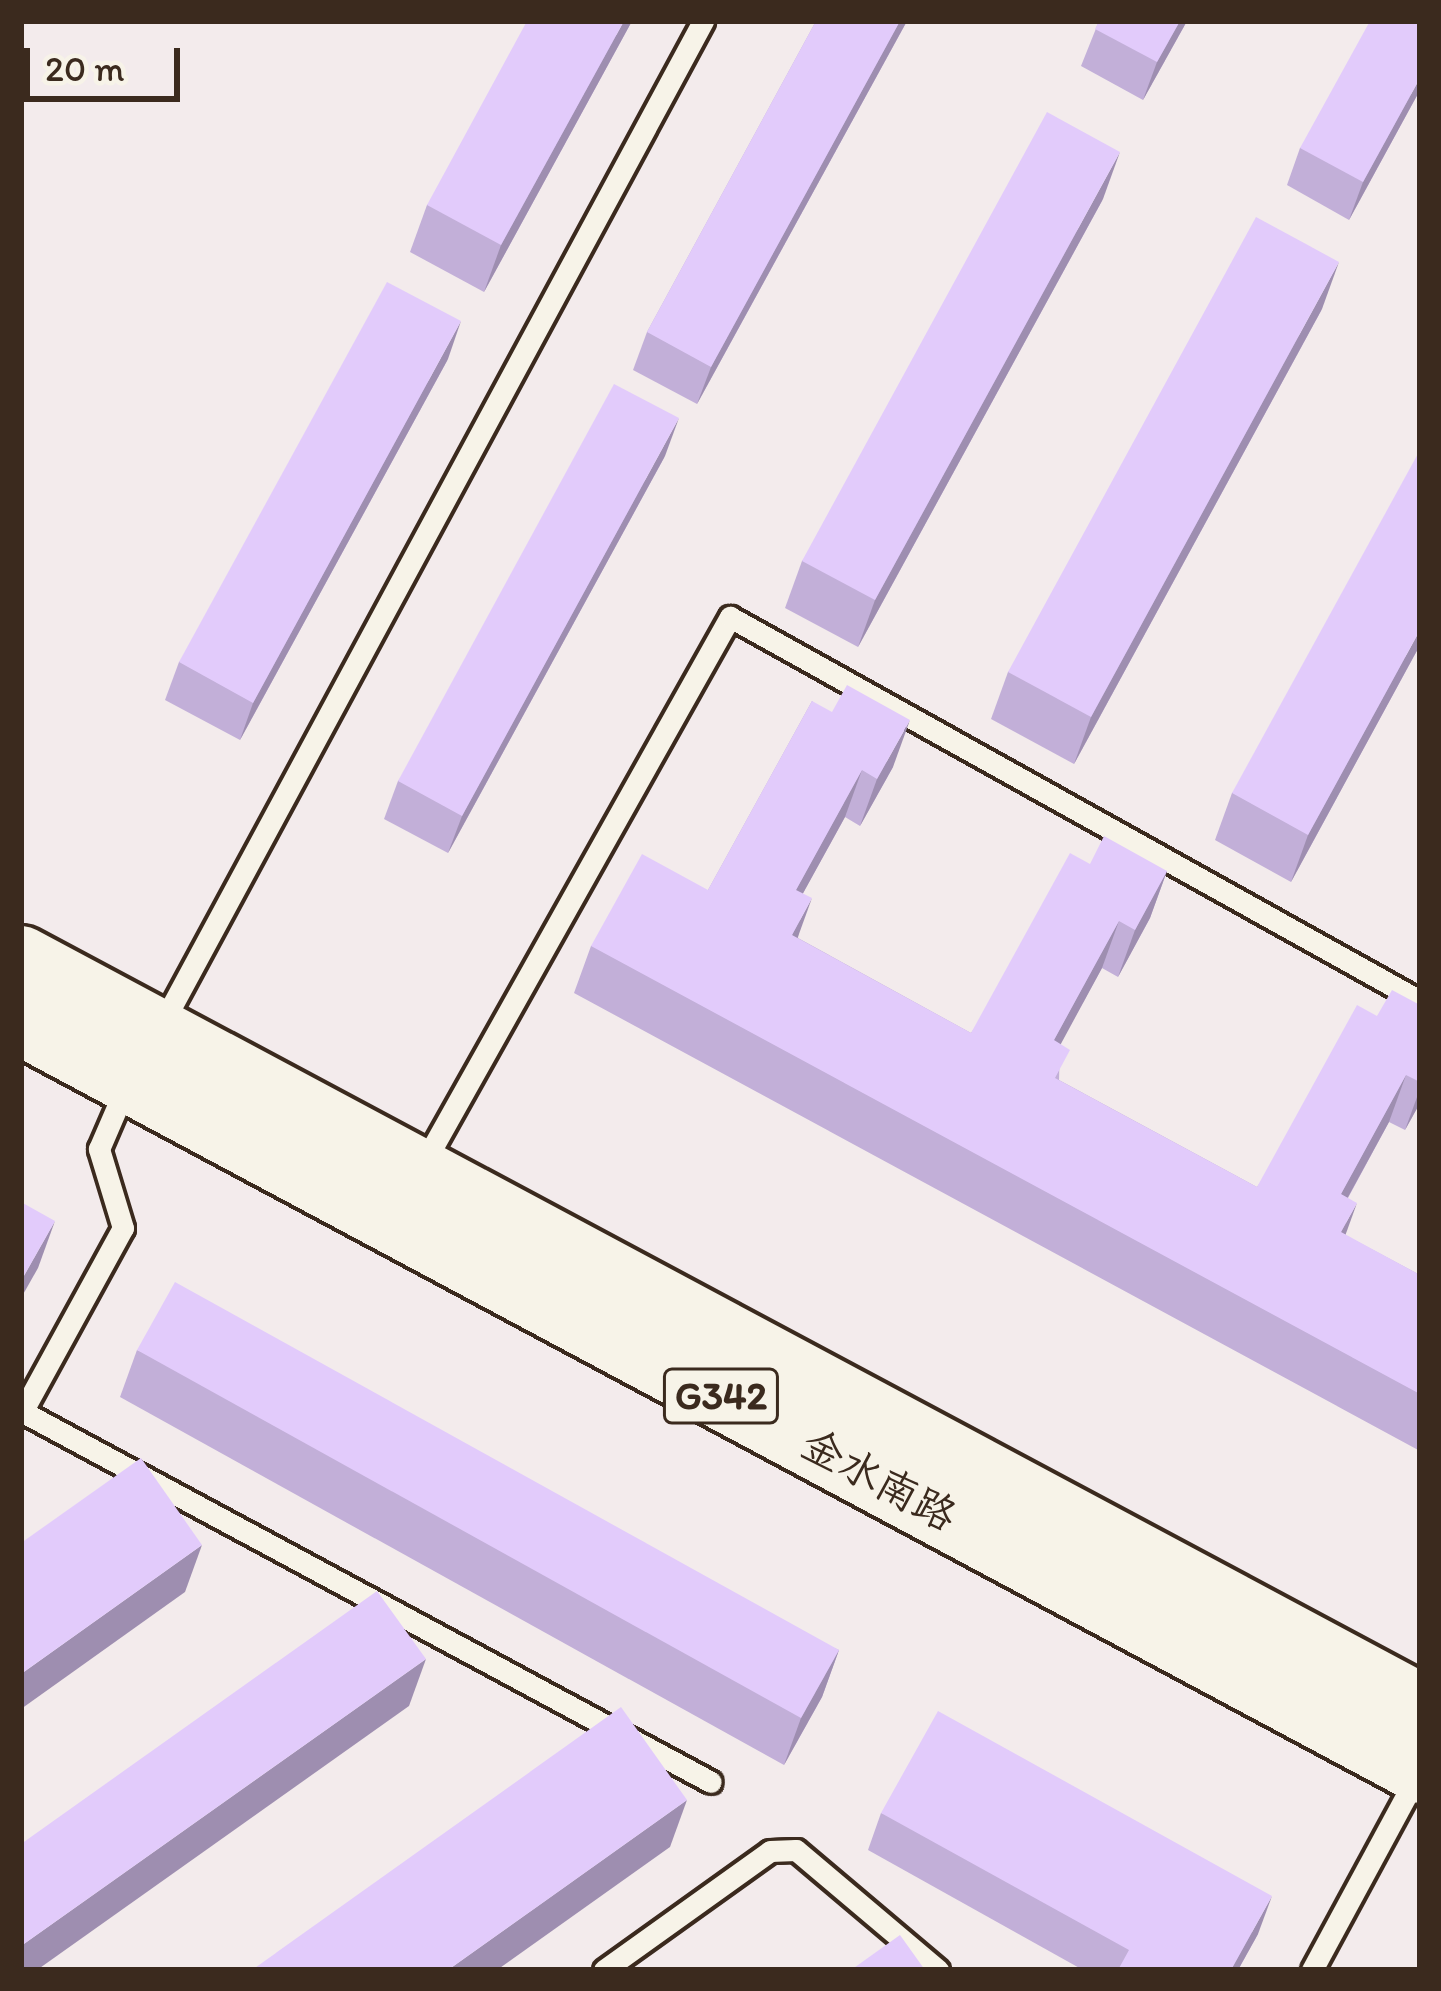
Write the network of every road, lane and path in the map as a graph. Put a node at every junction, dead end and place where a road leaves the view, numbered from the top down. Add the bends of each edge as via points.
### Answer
1 (703, 21) edge
2 (21, 959) edge
3 (1420, 1001) edge
4 (21, 1022) edge
5 (143, 1055) junction
6 (420, 1172) junction
7 (22, 1412) edge
8 (1420, 1707) edge
9 (1420, 1770) edge
10 (711, 1782) dead end
11 (604, 1970) edge
12 (938, 1970) edge
13 (1312, 1970) edge

1 - 5 lane
2 - 5 highway, 金水南路 / G342
3 - 6 lane via 730,617
4 - 5 highway, 金水南路 / G342
5 - 6 highway, 金水南路 / G342
5 - 7 lane via 99,1149 123,1228
5 - 9 highway, 金水南路 / G342
6 - 8 highway, 金水南路 / G342
7 - 10 lane
9 - 13 lane
11 - 12 lane via 770,1851 796,1850

